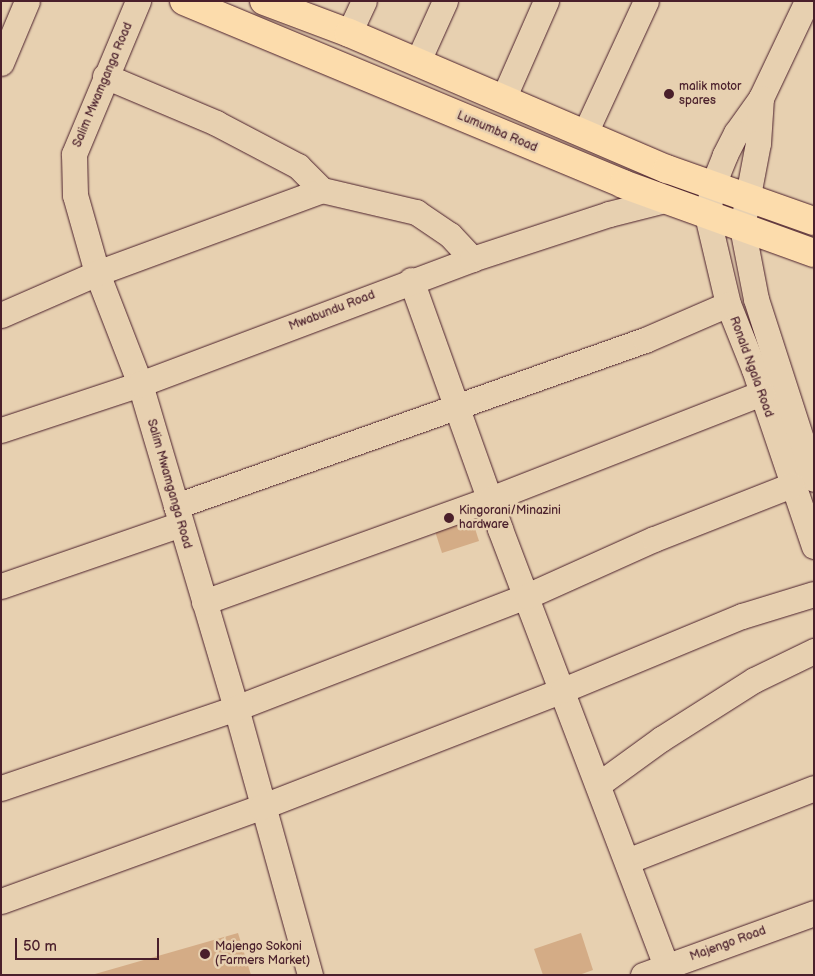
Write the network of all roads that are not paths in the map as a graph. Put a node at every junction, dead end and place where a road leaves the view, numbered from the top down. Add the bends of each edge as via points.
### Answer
1 (27, 1) edge
2 (138, 1) edge
3 (184, 1) edge
4 (264, 1) edge
5 (364, 1) edge
6 (445, 1) edge
7 (546, 1) edge
8 (646, 1) edge
9 (807, 1) edge
10 (349, 33) junction
11 (1, 63) edge
12 (417, 63) junction
13 (105, 76) junction
14 (761, 98) junction
15 (502, 99) junction
16 (586, 134) junction
17 (713, 185) junction
18 (322, 190) junction
19 (749, 198) junction
20 (665, 200) junction
21 (707, 215) junction
22 (814, 220) edge
23 (742, 227) junction
24 (814, 253) edge
25 (472, 259) junction
26 (97, 273) junction
27 (411, 280) junction
28 (728, 304) junction
29 (1, 315) edge
30 (140, 384) junction
31 (762, 393) junction
32 (456, 406) junction
33 (1, 430) edge
34 (803, 482) edge
35 (490, 499) junction
36 (178, 515) junction
37 (814, 546) edge
38 (1, 586) edge
39 (814, 594) edge
40 (527, 596) junction
41 (204, 602) junction
42 (814, 652) edge
43 (563, 690) junction
44 (236, 708) junction
45 (599, 784) junction
46 (1, 788) edge
47 (814, 788) edge
48 (261, 807) junction
49 (628, 861) junction
50 (1, 901) edge
51 (814, 913) edge
52 (666, 966) junction
53 (310, 975) edge
54 (643, 975) edge

1 - 11 street
2 - 13 street, Salim Mwamganga Road
3 - 20 main road, Lumumba Road
4 - 10 main road
5 - 10 street
6 - 12 street
7 - 15 street
8 - 16 street
9 - 14 street
10 - 12 main road
12 - 15 main road
13 - 18 street via 216,123 298,166
13 - 26 street, Salim Mwamganga Road via 74,154 79,214
14 - 17 street, Ronald Ngala Road via 736,133
14 - 19 street, Ronald Ngala Road
15 - 16 main road
16 - 17 main road
17 - 19 main road
17 - 21 street, Ronald Ngala Road
18 - 25 street via 416,212 450,234
18 - 26 street
19 - 22 main road
19 - 23 street, Ronald Ngala Road
20 - 21 main road, Lumumba Road
20 - 25 street, Mwabundu Road via 609,214
21 - 23 main road, Lumumba Road
21 - 28 street, Ronald Ngala Road
23 - 24 main road, Lumumba Road
23 - 34 street, Ronald Ngala Road via 756,299
25 - 27 street, Mwabundu Road
26 - 29 street
26 - 30 street, Salim Mwamganga Road
27 - 30 street, Mwabundu Road
27 - 32 street
28 - 31 street, Ronald Ngala Road
28 - 32 street via 644,340
30 - 33 street, Mwabundu Road
30 - 36 street, Salim Mwamganga Road
31 - 34 street, Ronald Ngala Road
31 - 35 street
32 - 35 street
32 - 36 street
34 - 37 street, Ronald Ngala Road
34 - 40 street via 654,539
35 - 40 street
35 - 41 street
36 - 38 street
36 - 41 street, Salim Mwamganga Road
39 - 43 street via 742,616
40 - 43 street
40 - 44 street
41 - 44 street, Salim Mwamganga Road
42 - 45 street via 754,680 661,739
43 - 45 street
43 - 48 street
44 - 46 street
44 - 48 street, Salim Mwamganga Road
45 - 49 street
47 - 49 street
48 - 50 street
48 - 53 street, Salim Mwamganga Road
49 - 52 street
51 - 52 street, Majengo Road
52 - 54 street, Majengo Road

